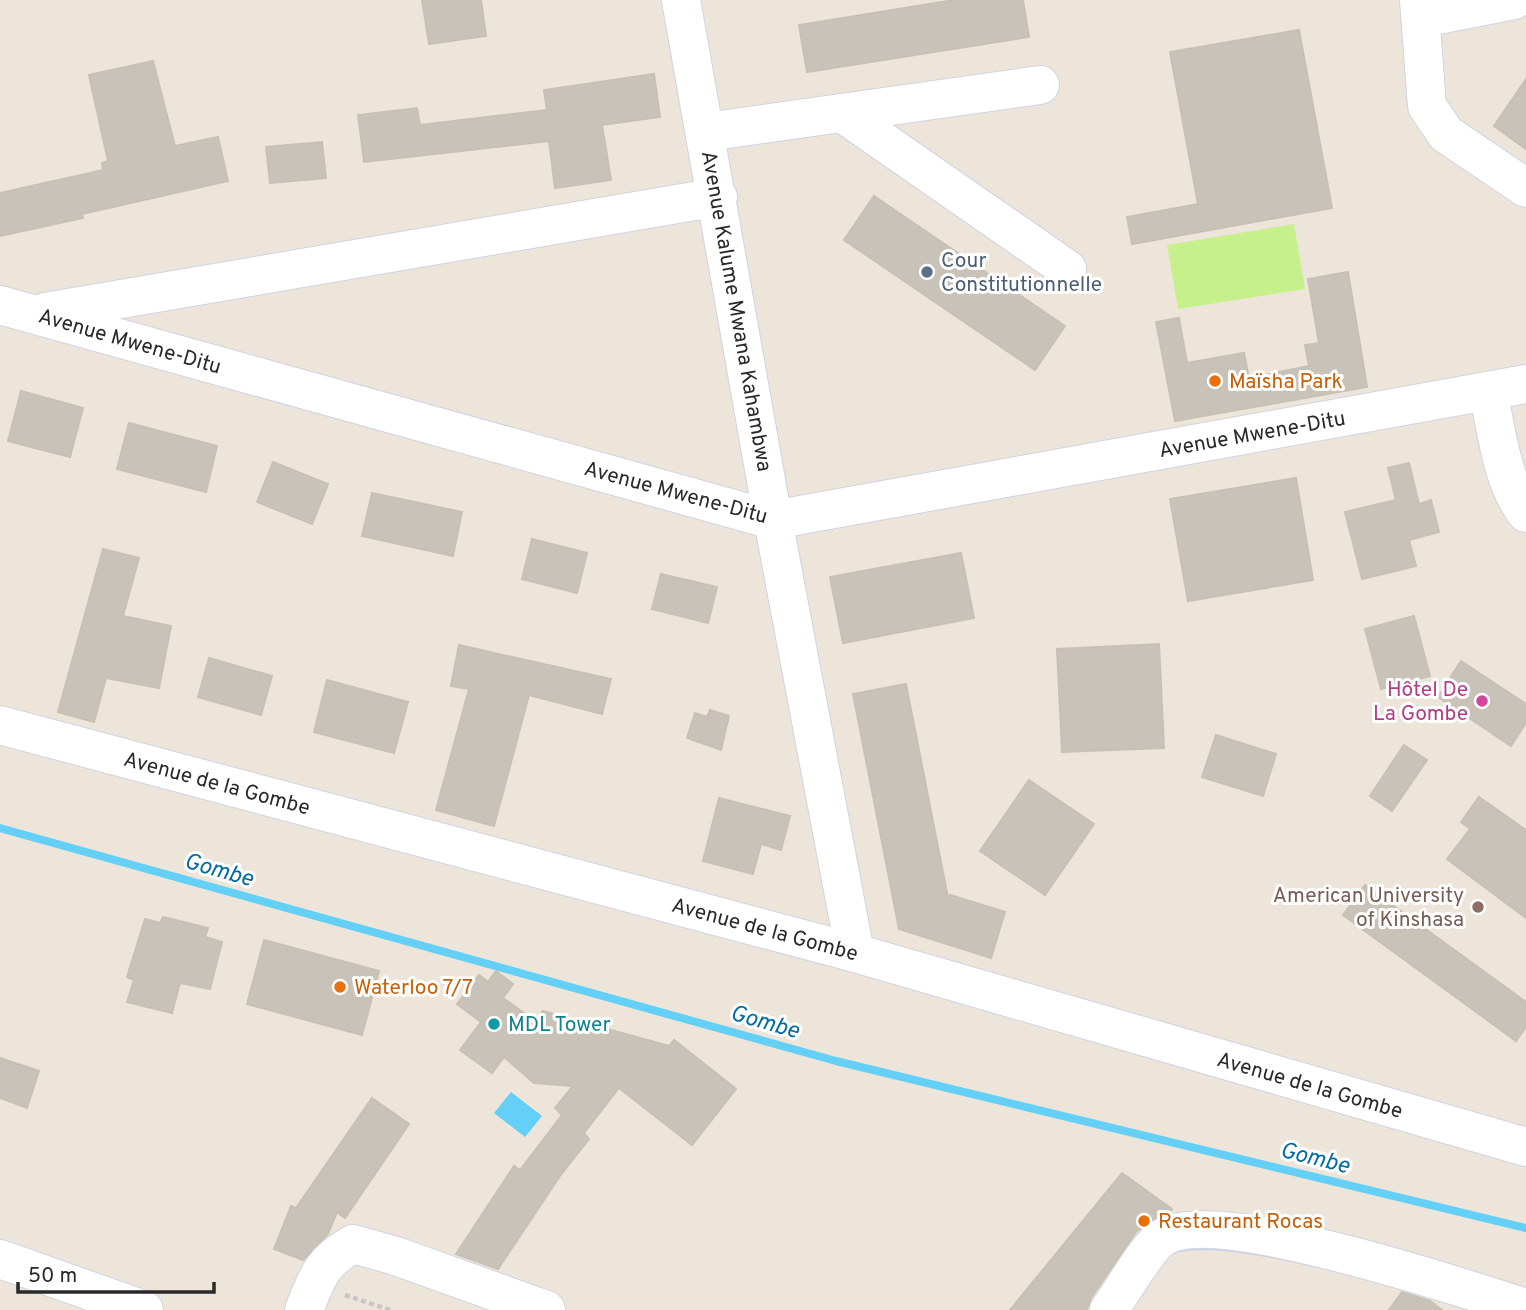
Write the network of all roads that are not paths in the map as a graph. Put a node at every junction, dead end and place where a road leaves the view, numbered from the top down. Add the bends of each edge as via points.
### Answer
1 (681, 0) edge
2 (1514, 0) edge
3 (1421, 9) edge
4 (1040, 85) dead end
5 (842, 113) junction
6 (706, 132) junction
7 (1526, 188) edge
8 (718, 197) junction
9 (1067, 269) dead end
10 (16, 309) edge
11 (1526, 384) edge
12 (1488, 391) junction
13 (1526, 513) edge
14 (773, 520) junction
15 (0, 725) edge
16 (855, 953) junction
17 (1526, 1147) edge
18 (0, 1259) edge
19 (309, 1297) edge
20 (1526, 1308) edge
21 (144, 1310) edge
22 (546, 1310) edge
23 (1109, 1310) edge

1 - 6 street, Avenue Kalume Mwana Kahambwa
2 - 3 street
3 - 7 street via 1427,106 1446,134
4 - 5 street
5 - 6 street
5 - 9 street
6 - 8 street, Avenue Kalume Mwana Kahambwa
8 - 10 street
8 - 14 street, Avenue Kalume Mwana Kahambwa
10 - 14 street, Avenue Mwene-Ditu
11 - 12 street, Avenue Mwene-Ditu
12 - 13 street via 1503,463
12 - 14 street, Avenue Mwene-Ditu
14 - 16 street, Avenue Kalume Mwana Kahambwa
15 - 16 street, Avenue de la Gombe
16 - 17 street, Avenue de la Gombe
18 - 21 street
19 - 22 street via 321,1270 335,1254 353,1244
20 - 23 street via 1304,1243 1186,1229 1159,1240

